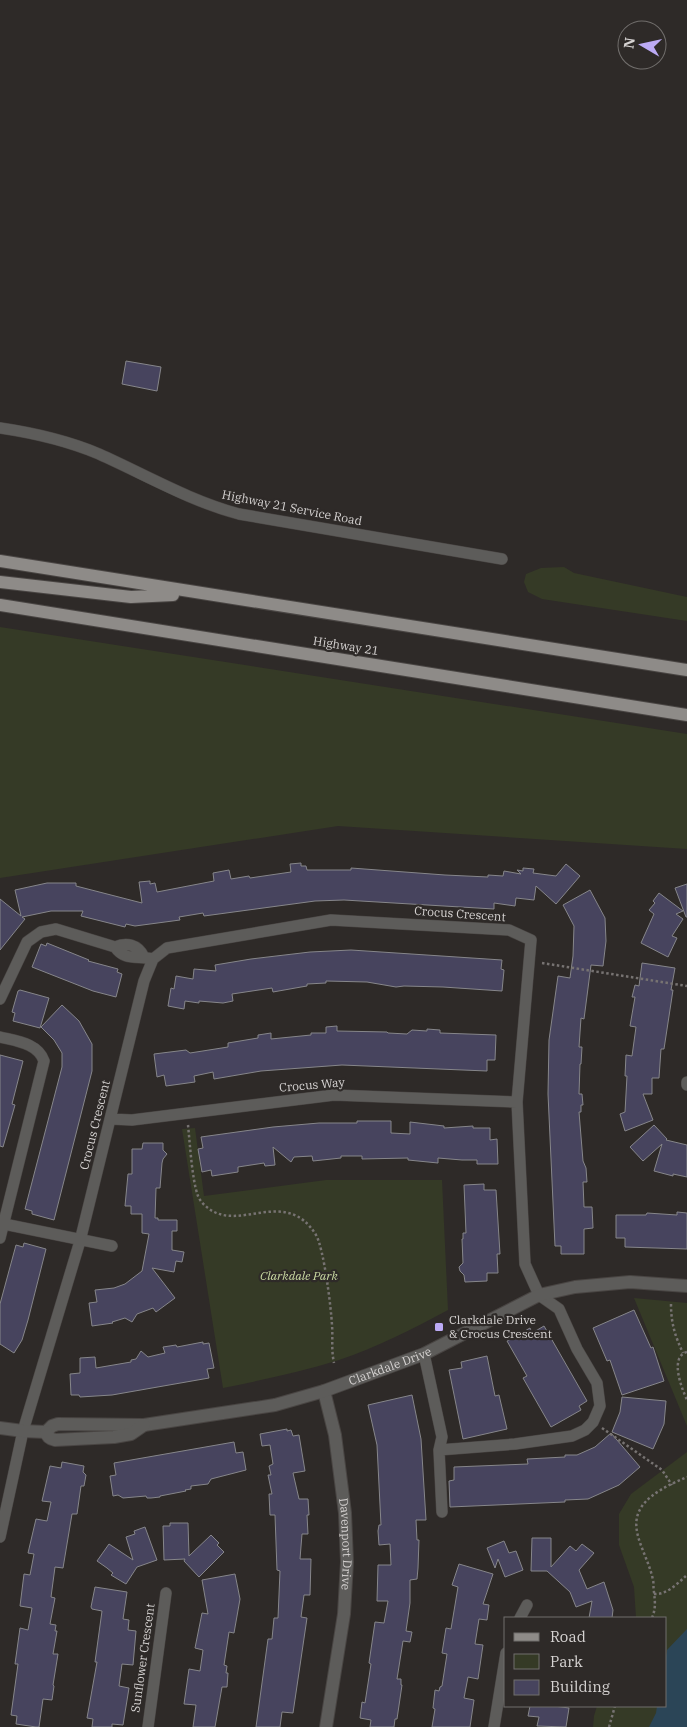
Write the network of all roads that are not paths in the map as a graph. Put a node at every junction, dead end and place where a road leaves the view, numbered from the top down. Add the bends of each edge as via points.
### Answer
1 (0, 428) edge
2 (502, 559) dead end
3 (0, 561) edge
4 (0, 582) edge
5 (200, 593) junction
6 (2, 606) edge
7 (687, 670) edge
8 (687, 715) edge
9 (148, 958) junction
10 (0, 999) edge
11 (0, 1036) edge
12 (517, 1102) junction
13 (111, 1119) junction
14 (4, 1224) junction
15 (0, 1238) edge
16 (80, 1241) junction
17 (112, 1246) dead end
18 (687, 1286) edge
19 (539, 1295) junction
20 (424, 1354) junction
21 (324, 1391) junction
22 (0, 1428) edge
23 (23, 1431) junction
24 (439, 1450) junction
25 (442, 1512) dead end
26 (0, 1538) edge
27 (166, 1593) dead end
28 (527, 1605) dead end
29 (521, 1617) edge
30 (504, 1665) edge
31 (148, 1727) edge
32 (326, 1727) edge
33 (494, 1727) edge

1 - 2 street, Highway 21 Service Road via 77,446 216,508
3 - 5 main road
4 - 5 main road via 131,597
5 - 7 main road
6 - 8 main road, Highway 21
9 - 10 street via 126,957 115,947 56,929 41,932 27,942
9 - 12 street, Crocus Crescent via 167,948 331,920 509,930 531,940
9 - 13 street, Crocus Crescent
11 - 14 street via 34,1047 44,1060
12 - 13 street, Crocus Way via 334,1095 132,1120
12 - 19 street, Crocus Crescent via 525,1264
13 - 16 street, Crocus Crescent
14 - 15 street
14 - 16 street
16 - 17 street
16 - 23 street, Crocus Crescent
18 - 19 street, Clarkdale Drive via 630,1282 575,1287
19 - 20 street, Clarkdale Drive
19 - 24 street via 559,1309 597,1383 600,1406 593,1422 572,1436
20 - 21 street, Clarkdale Drive
20 - 24 street via 442,1437
21 - 23 street, Clarkdale Drive via 275,1405 144,1425 58,1424 46,1432
21 - 32 street, Davenport Drive via 335,1435 345,1513 347,1562 344,1614
22 - 23 street, Clarkdale Drive
23 - 26 street, Crocus Crescent
24 - 25 street
27 - 31 street, Sunflower Crescent
28 - 29 street
30 - 33 street

